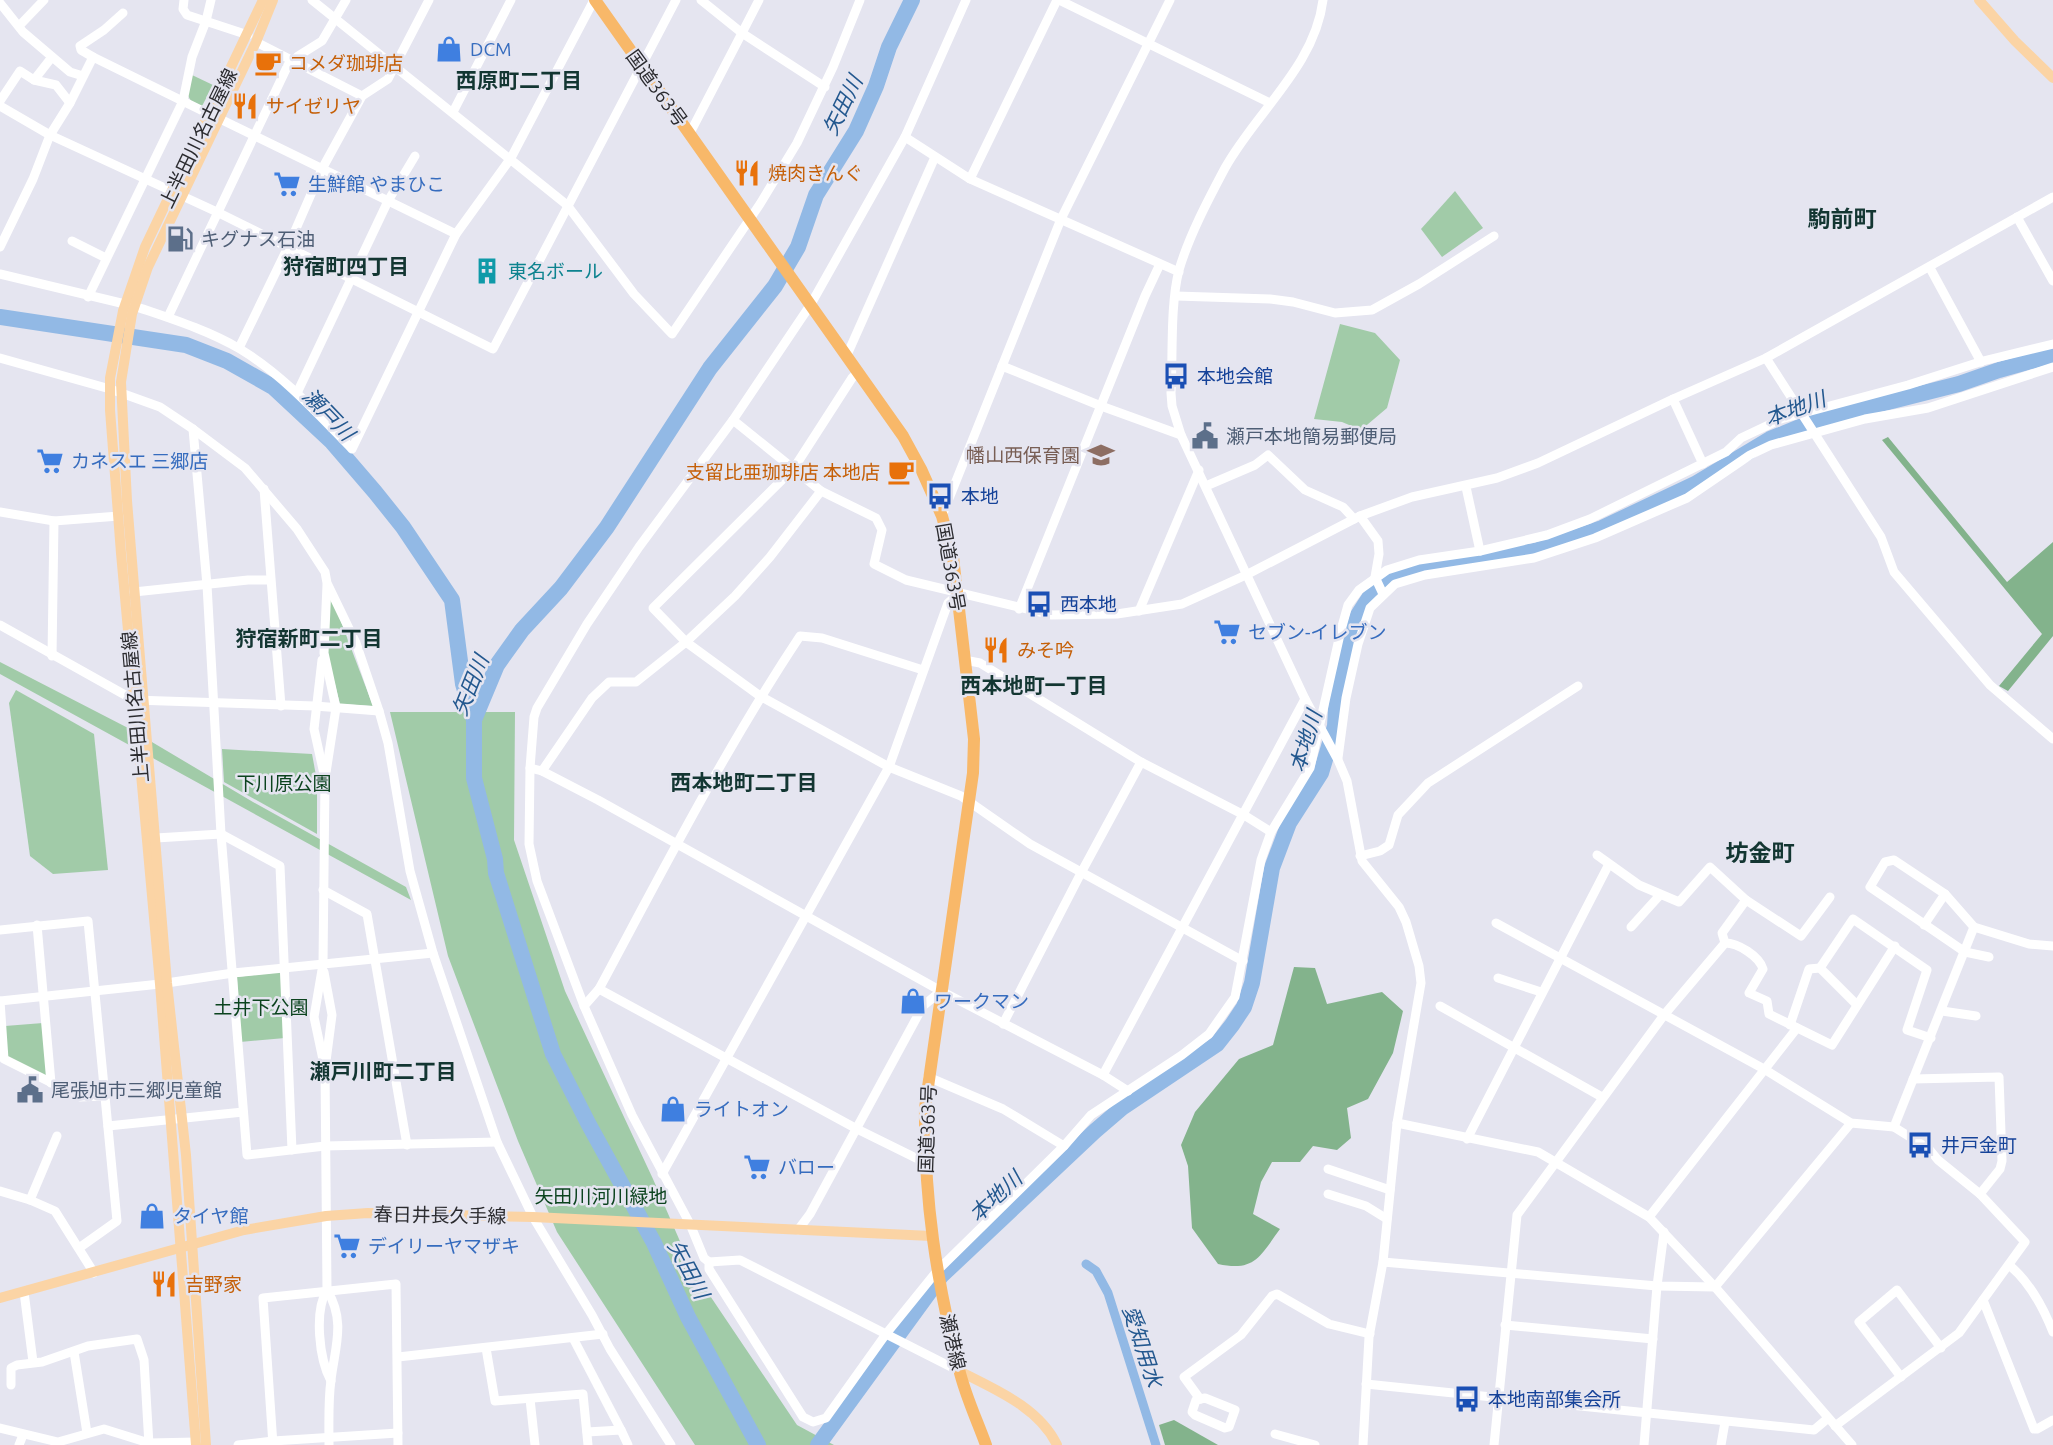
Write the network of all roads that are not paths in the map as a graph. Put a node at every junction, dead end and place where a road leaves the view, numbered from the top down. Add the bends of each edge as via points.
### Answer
1 (44, 0) edge
2 (184, 0) edge
3 (211, 0) edge
4 (263, 0) edge
5 (273, 0) edge
6 (312, 0) edge
7 (346, 0) edge
8 (429, 0) edge
9 (511, 0) edge
10 (594, 0) edge
11 (676, 0) edge
12 (701, 0) edge
13 (759, 0) edge
14 (860, 0) edge
15 (966, 0) edge
16 (1058, 0) edge
17 (1170, 0) edge
18 (1323, 0) edge
19 (1979, 0) edge
20 (0, 3) edge
21 (123, 13) dead end
22 (336, 20) junction
23 (206, 21) junction
24 (19, 26) junction
25 (742, 33) junction
26 (252, 38) junction
27 (1150, 43) junction
28 (52, 57) junction
29 (93, 57) junction
30 (292, 60) junction
31 (395, 65) junction
32 (642, 67) junction
33 (83, 76) junction
34 (2053, 78) edge
35 (34, 80) junction
36 (825, 87) junction
37 (362, 96) junction
38 (0, 101) edge
39 (183, 101) junction
40 (70, 103) junction
41 (1270, 103) junction
42 (0, 106) edge
43 (453, 112) junction
44 (213, 116) junction
45 (690, 133) junction
46 (50, 135) junction
47 (254, 135) junction
48 (905, 137) junction
49 (415, 156) dead end
50 (935, 157) junction
51 (511, 158) junction
52 (322, 169) junction
53 (144, 177) junction
54 (970, 179) junction
55 (178, 193) junction
56 (2053, 197) edge
57 (388, 201) junction
58 (567, 205) junction
59 (217, 212) junction
60 (2017, 216) junction
61 (1061, 219) junction
62 (751, 221) junction
63 (456, 234) junction
64 (1494, 236) dead end
65 (72, 242) dead end
66 (0, 247) edge
67 (288, 247) junction
68 (106, 258) junction
69 (1160, 264) junction
70 (1930, 268) junction
71 (1179, 272) junction
72 (0, 274) edge
73 (351, 278) junction
74 (2053, 281) edge
75 (1176, 296) junction
76 (88, 297) junction
77 (809, 302) junction
78 (129, 309) junction
79 (418, 310) junction
80 (168, 317) junction
81 (2053, 344) edge
82 (239, 348) junction
83 (847, 355) junction
84 (0, 358) edge
85 (1766, 358) junction
86 (1982, 362) junction
87 (1002, 366) junction
88 (2053, 367) edge
89 (858, 372) junction
90 (115, 386) junction
91 (298, 393) junction
92 (1673, 399) junction
93 (1101, 406) junction
94 (1800, 413) junction
95 (733, 420) junction
96 (193, 429) junction
97 (1815, 434) junction
98 (1181, 435) junction
99 (1703, 464) junction
100 (794, 468) junction
101 (1199, 471) junction
102 (1206, 485) junction
103 (1466, 487) junction
104 (264, 489) junction
105 (821, 491) junction
106 (0, 512) edge
107 (119, 516) junction
108 (942, 516) junction
109 (1357, 517) junction
110 (54, 521) junction
111 (1480, 551) junction
112 (1246, 575) junction
113 (1375, 577) junction
114 (270, 580) junction
115 (327, 583) junction
116 (207, 585) junction
117 (134, 592) junction
118 (958, 594) junction
119 (1383, 594) junction
120 (1019, 609) junction
121 (1139, 611) junction
122 (0, 625) edge
123 (686, 642) junction
124 (324, 653) junction
125 (52, 656) junction
126 (964, 660) junction
127 (923, 670) junction
128 (1578, 686) dead end
129 (760, 695) junction
130 (1305, 699) junction
131 (139, 700) junction
132 (215, 703) junction
133 (281, 706) junction
134 (315, 706) junction
135 (336, 708) junction
136 (379, 711) junction
137 (1319, 724) junction
138 (2053, 739) edge
139 (1338, 760) junction
140 (1141, 762) junction
141 (889, 767) junction
142 (530, 768) junction
143 (542, 771) junction
144 (325, 779) junction
145 (969, 801) junction
146 (1244, 815) junction
147 (1271, 832) junction
148 (221, 834) junction
149 (156, 838) junction
150 (677, 844) junction
151 (1597, 855) dead end
152 (1360, 856) junction
153 (1609, 864) junction
154 (1081, 873) junction
155 (323, 890) junction
156 (1945, 894) junction
157 (1660, 895) junction
158 (1830, 897) dead end
159 (1746, 900) junction
160 (804, 916) junction
161 (1496, 923) dead end
162 (37, 925) junction
163 (1924, 925) junction
164 (1631, 927) dead end
165 (1974, 928) junction
166 (1183, 929) junction
167 (0, 930) edge
168 (1725, 943) junction
169 (1895, 946) junction
170 (2053, 946) edge
171 (1965, 952) junction
172 (433, 953) junction
173 (1560, 956) junction
174 (1989, 957) dead end
175 (375, 958) junction
176 (1243, 961) junction
177 (323, 964) junction
178 (285, 968) junction
179 (1820, 968) junction
180 (233, 973) junction
181 (1498, 978) dead end
182 (164, 984) junction
183 (599, 989) junction
184 (96, 990) junction
185 (941, 991) junction
186 (1541, 992) junction
187 (44, 995) junction
188 (0, 1001) edge
189 (1857, 1005) junction
190 (584, 1006) junction
191 (1440, 1006) dead end
192 (1942, 1010) junction
193 (1664, 1014) junction
194 (1976, 1016) dead end
195 (1003, 1024) junction
196 (1794, 1027) junction
197 (1931, 1038) junction
198 (1514, 1046) junction
199 (727, 1058) junction
200 (325, 1069) junction
201 (1764, 1069) junction
202 (1102, 1075) junction
203 (929, 1077) junction
204 (1913, 1079) junction
205 (51, 1083) junction
206 (1128, 1091) junction
207 (104, 1096) junction
208 (1602, 1097) junction
209 (243, 1112) junction
210 (176, 1120) junction
211 (1851, 1122) junction
212 (1397, 1123) junction
213 (108, 1126) junction
214 (1894, 1127) junction
215 (857, 1129) junction
216 (57, 1136) dead end
217 (1467, 1139) junction
218 (497, 1142) junction
219 (407, 1145) junction
220 (325, 1146) junction
221 (1064, 1146) junction
222 (292, 1150) junction
223 (924, 1161) junction
224 (1555, 1161) junction
225 (1328, 1169) dead end
226 (662, 1174) junction
227 (1390, 1189) junction
228 (0, 1191) edge
229 (1328, 1194) dead end
230 (1980, 1194) junction
231 (30, 1200) junction
232 (326, 1216) junction
233 (1649, 1217) junction
234 (535, 1218) junction
235 (1387, 1219) junction
236 (686, 1224) junction
237 (798, 1230) junction
238 (1664, 1232) junction
239 (931, 1236) junction
240 (193, 1245) junction
241 (79, 1248) junction
242 (181, 1248) junction
243 (709, 1262) junction
244 (1383, 1262) junction
245 (2009, 1265) junction
246 (94, 1273) junction
247 (937, 1273) junction
248 (1510, 1274) junction
249 (1657, 1286) junction
250 (1715, 1287) junction
251 (327, 1290) junction
252 (24, 1292) junction
253 (0, 1298) edge
254 (1983, 1300) junction
255 (1505, 1325) junction
256 (2053, 1332) edge
257 (603, 1334) junction
258 (886, 1334) junction
259 (1370, 1334) junction
260 (573, 1338) junction
261 (1653, 1339) junction
262 (486, 1348) junction
263 (1941, 1348) junction
264 (74, 1352) junction
265 (398, 1357) junction
266 (33, 1362) junction
267 (959, 1371) junction
268 (1901, 1377) junction
269 (331, 1381) junction
270 (1366, 1384) junction
271 (10, 1385) dead end
272 (530, 1399) junction
273 (1200, 1399) junction
274 (1499, 1399) junction
275 (1647, 1414) junction
276 (1827, 1419) junction
277 (2053, 1420) edge
278 (1725, 1422) junction
279 (1835, 1426) junction
280 (0, 1428) edge
281 (621, 1430) junction
282 (587, 1432) junction
283 (87, 1433) junction
284 (398, 1433) junction
285 (1275, 1434) dead end
286 (23, 1435) junction
287 (329, 1442) edge
288 (273, 1443) edge
289 (149, 1444) edge
290 (200, 1444) edge
291 (19, 1445) edge
292 (238, 1445) edge
293 (398, 1445) edge
294 (535, 1445) edge
295 (588, 1445) edge
296 (628, 1445) edge
297 (671, 1445) edge
298 (986, 1445) edge
299 (1057, 1445) edge
300 (1315, 1445) edge
301 (1363, 1445) edge
302 (1494, 1445) edge
303 (1644, 1445) edge
304 (1721, 1445) edge
305 (1852, 1445) edge

1 - 24 street
2 - 23 street via 187,15
3 - 23 street
4 - 26 main road, 上半田川名古屋線
5 - 26 main road, 上半田川名古屋線
6 - 22 street
7 - 22 street
8 - 31 street
9 - 43 street
10 - 32 highway, 国道363号
10 - 51 street
11 - 32 street
12 - 25 street
13 - 25 street
14 - 36 street
15 - 48 street
16 - 27 street
16 - 54 street
17 - 27 street
18 - 41 street via 1309,49
19 - 34 main road
20 - 24 street
21 - 29 street via 80,46
22 - 30 street via 323,41
22 - 31 street
23 - 26 street
23 - 39 street via 192,57
24 - 28 street
25 - 36 street
25 - 45 street
26 - 30 street
26 - 44 main road, 上半田川名古屋線
27 - 41 street
27 - 61 street
28 - 33 street
28 - 35 street
29 - 33 street
29 - 39 street
30 - 37 street
30 - 47 street
31 - 37 street via 388,79
31 - 43 street
32 - 45 highway, 国道363号
32 - 58 street
33 - 40 street
35 - 38 street via 20,72
35 - 40 street via 55,85
36 - 62 street
37 - 52 street
39 - 44 street
39 - 53 street
40 - 46 street
41 - 71 street via 1226,167
42 - 46 street
43 - 51 street
44 - 47 street
44 - 55 main road, 上半田川名古屋線
45 - 62 highway, 国道363号
46 - 53 street
46 - 66 street
47 - 52 street
47 - 59 street
48 - 50 street
48 - 77 street
49 - 57 street
50 - 54 street
50 - 83 street
51 - 58 street
51 - 63 street
52 - 57 street
52 - 67 street
53 - 55 street
53 - 68 street
54 - 61 street
55 - 59 street
55 - 78 main road, 上半田川名古屋線
56 - 60 street
57 - 63 street
57 - 73 street
58 - 62 street via 634,294 672,334
58 - 79 street via 493,349
59 - 67 street
59 - 80 street
60 - 70 street
60 - 74 street
61 - 69 street
61 - 87 street
62 - 77 highway, 国道363号
63 - 79 street
64 - 75 street via 1372,310 1335,313 1270,299
65 - 68 street
67 - 73 street
67 - 82 street
68 - 76 street
69 - 71 street
69 - 93 street
70 - 85 street
70 - 86 street
71 - 75 street
72 - 76 street
73 - 79 street
73 - 91 street
75 - 98 street via 1171,393
76 - 78 street
77 - 83 highway, 国道363号
77 - 95 street
78 - 80 street
78 - 90 main road, 上半田川名古屋線
79 - 91 street via 352,449
80 - 82 street
81 - 86 street
82 - 91 street
83 - 89 highway, 国道363号
84 - 90 street
85 - 92 street
85 - 94 street
86 - 94 street
87 - 93 street
87 - 108 street
88 - 97 street via 1928,408 1864,419
89 - 100 street
89 - 108 highway, 国道363号 via 903,436
90 - 96 street
90 - 107 main road, 上半田川名古屋線
90 - 117 main road, 上半田川名古屋線
92 - 99 street
92 - 103 street via 1538,463
93 - 98 street
93 - 120 street
94 - 97 street
94 - 99 street via 1741,438
95 - 100 street
95 - 142 street via 639,547 537,708
96 - 104 street via 245,468
96 - 116 street
97 - 119 street via 1771,445 1686,498 1595,538 1534,558 1425,575 1395,584
97 - 138 street via 1881,537 1894,572 1990,685
98 - 101 street
99 - 111 street via 1590,519
100 - 105 street
100 - 123 street via 653,608
101 - 102 street
101 - 121 street
102 - 109 street via 1268,455 1305,490
102 - 112 street
103 - 109 street via 1412,497
103 - 111 street
104 - 114 street
104 - 115 street via 297,529 325,572
105 - 118 street via 876,518 882,530 874,564 906,580
105 - 123 street via 735,596
106 - 110 street
107 - 110 street
107 - 131 main road, 上半田川名古屋線
108 - 118 highway, 国道363号
109 - 112 street
109 - 113 street via 1378,541
110 - 125 street
111 - 113 street via 1419,560
112 - 121 street via 1182,604
112 - 130 street
113 - 119 street
113 - 137 street via 1348,605
114 - 116 street
114 - 133 street
115 - 124 street
115 - 136 street via 356,643
116 - 117 street
116 - 132 street
117 - 131 main road, 上半田川名古屋線
118 - 120 street
118 - 126 highway, 国道363号
118 - 127 street via 948,603
119 - 139 street via 1370,608 1358,644
120 - 121 street via 1073,616
122 - 125 street
123 - 129 street
123 - 143 street via 636,682 609,682 592,698
124 - 134 street
124 - 135 street
125 - 131 street
126 - 140 street via 980,663
126 - 145 highway, 国道363号 via 974,739
127 - 129 street via 822,638 800,636
127 - 141 street
128 - 152 street via 1429,783 1398,815 1389,845
129 - 141 street
129 - 150 street
130 - 137 street
130 - 146 street
131 - 132 street
131 - 149 main road, 上半田川名古屋線
131 - 182 main road, 上半田川名古屋線
132 - 133 street
132 - 148 street
133 - 134 street
134 - 135 street
134 - 144 street via 314,729
135 - 136 street
135 - 144 street
136 - 172 street via 410,871
137 - 139 street
137 - 147 street via 1310,768
139 - 152 street via 1347,781
140 - 146 street
140 - 154 street
141 - 145 street
141 - 160 street
142 - 143 street
142 - 190 street via 529,844 537,881
143 - 150 street
144 - 155 street
145 - 154 street
145 - 185 highway, 国道363号
146 - 147 street
146 - 166 street
147 - 176 street via 1261,860
148 - 149 street
148 - 178 street via 279,866
148 - 180 street
149 - 182 main road, 上半田川名古屋線
150 - 160 street
150 - 183 street
151 - 153 street
152 - 212 street via 1399,907 1419,966
153 - 157 street
153 - 173 street
154 - 166 street
154 - 195 street
155 - 175 street via 367,914
155 - 177 street
156 - 163 street
156 - 163 street via 1894,860 1885,862 1870,887
156 - 165 street
157 - 159 street via 1679,902 1710,867
157 - 164 street
158 - 159 street via 1801,936
159 - 168 street via 1722,933
160 - 185 street
160 - 199 street
161 - 173 street
162 - 167 street
162 - 184 street via 88,921
162 - 187 street
163 - 171 street
165 - 170 street
165 - 171 street
166 - 176 street
166 - 202 street
168 - 193 street
168 - 196 street via 1760,961 1763,969 1749,993 1767,1001 1769,1014
169 - 179 street via 1853,919
169 - 189 street
169 - 197 street via 1927,970 1908,1030
171 - 174 street
171 - 192 street
172 - 175 street
172 - 218 street
173 - 186 street
173 - 193 street
175 - 177 street
175 - 219 street
176 - 206 street via 1235,997 1209,1034
177 - 178 street
177 - 200 street via 332,1015
177 - 200 street via 314,1017
178 - 180 street
178 - 222 street
179 - 189 street
179 - 196 street via 1809,970
180 - 182 street
180 - 209 street
181 - 186 street
182 - 184 street
182 - 210 main road, 上半田川名古屋線
183 - 190 street
183 - 199 street
184 - 187 street
184 - 207 street
185 - 195 street
185 - 203 highway, 国道363号
185 - 215 street via 923,1006
186 - 198 street
187 - 188 street
187 - 205 street
188 - 205 street via 4,1059
189 - 196 street via 1832,1045
190 - 226 street
191 - 198 street
192 - 194 street
192 - 197 street
193 - 201 street
193 - 208 street
195 - 202 street
196 - 201 street
197 - 204 street
198 - 208 street
198 - 217 street
199 - 215 street
199 - 226 street
200 - 220 street
201 - 211 street
201 - 233 street
202 - 206 street
203 - 221 street via 1003,1109
203 - 223 highway, 国道363号
204 - 214 street
204 - 230 street via 1999,1077 2002,1161
205 - 207 street via 80,1097
206 - 221 street via 1091,1115
207 - 213 street
208 - 224 street
209 - 210 street
209 - 222 street via 247,1155
210 - 213 street
210 - 240 main road, 上半田川名古屋線
210 - 242 main road, 上半田川名古屋線
211 - 214 street
211 - 250 street
212 - 217 street
212 - 227 street
213 - 241 street via 117,1221
214 - 230 street via 1929,1149
215 - 223 street
215 - 237 street
216 - 231 street
217 - 224 street via 1538,1152
218 - 219 street
218 - 234 street
219 - 220 street
220 - 222 street
220 - 232 street
221 - 247 street
223 - 239 highway, 国道363号
224 - 233 street
224 - 248 street via 1517,1215
225 - 227 street
226 - 236 street
227 - 235 street
228 - 231 street
229 - 235 street via 1366,1206
230 - 245 street via 2025,1242
231 - 241 street via 55,1210
232 - 234 main road, 春日井長久手線
232 - 240 main road, 春日井長久手線 via 244,1230
232 - 251 street
233 - 238 street
234 - 236 main road, 春日井長久手線
234 - 257 street
235 - 244 street
236 - 237 main road, 春日井長久手線
236 - 243 street
237 - 239 main road, 春日井長久手線
238 - 249 street
238 - 250 street
239 - 247 highway, 瀬港線
240 - 242 main road, 春日井長久手線
240 - 290 main road, 上半田川名古屋線
241 - 246 street
242 - 246 main road, 春日井長久手線
242 - 290 main road, 上半田川名古屋線 via 186,1339
243 - 258 street via 740,1261
243 - 258 street via 709,1269 803,1417 813,1422 826,1419
244 - 248 street
244 - 259 street
245 - 254 street
245 - 256 street via 2022,1275
246 - 252 main road, 春日井長久手線
247 - 258 street
247 - 267 highway, 瀬港線
248 - 249 street
248 - 255 street
249 - 250 street
249 - 261 street
250 - 276 street
251 - 265 street via 396,1284
251 - 269 street via 340,1333
251 - 269 street via 319,1333 323,1367
251 - 288 street via 263,1298
252 - 253 main road, 春日井長久手線
252 - 266 street
254 - 263 street via 1959,1333
254 - 277 street via 2034,1429
255 - 261 street
255 - 274 street
257 - 260 street
257 - 297 street
258 - 267 street
259 - 270 street
259 - 273 street via 1329,1324 1277,1294 1241,1335 1184,1377
260 - 262 street
260 - 281 street
261 - 275 street
262 - 265 street
262 - 272 street via 495,1402
263 - 268 street
263 - 268 street via 1897,1290 1859,1322
264 - 266 street
264 - 283 street
264 - 289 street via 137,1339 144,1360
265 - 284 street
266 - 271 street via 12,1368
267 - 298 highway, 瀬港線
267 - 299 main road via 1027,1409
268 - 279 street
269 - 287 street
270 - 274 street
270 - 301 street
272 - 282 street via 583,1394
272 - 294 street
273 - 273 street via 1192,1412 1195,1415 1229,1427 1235,1410
274 - 275 street
274 - 302 street
275 - 278 street
275 - 303 street
276 - 278 street via 1814,1430
276 - 279 street
278 - 304 street
279 - 305 street
280 - 286 street
281 - 282 street
281 - 296 street
282 - 295 street
283 - 286 street via 58,1442
283 - 289 street via 104,1429
284 - 287 street
284 - 293 street
285 - 300 street
286 - 291 street
287 - 288 street
288 - 292 street
289 - 290 street

